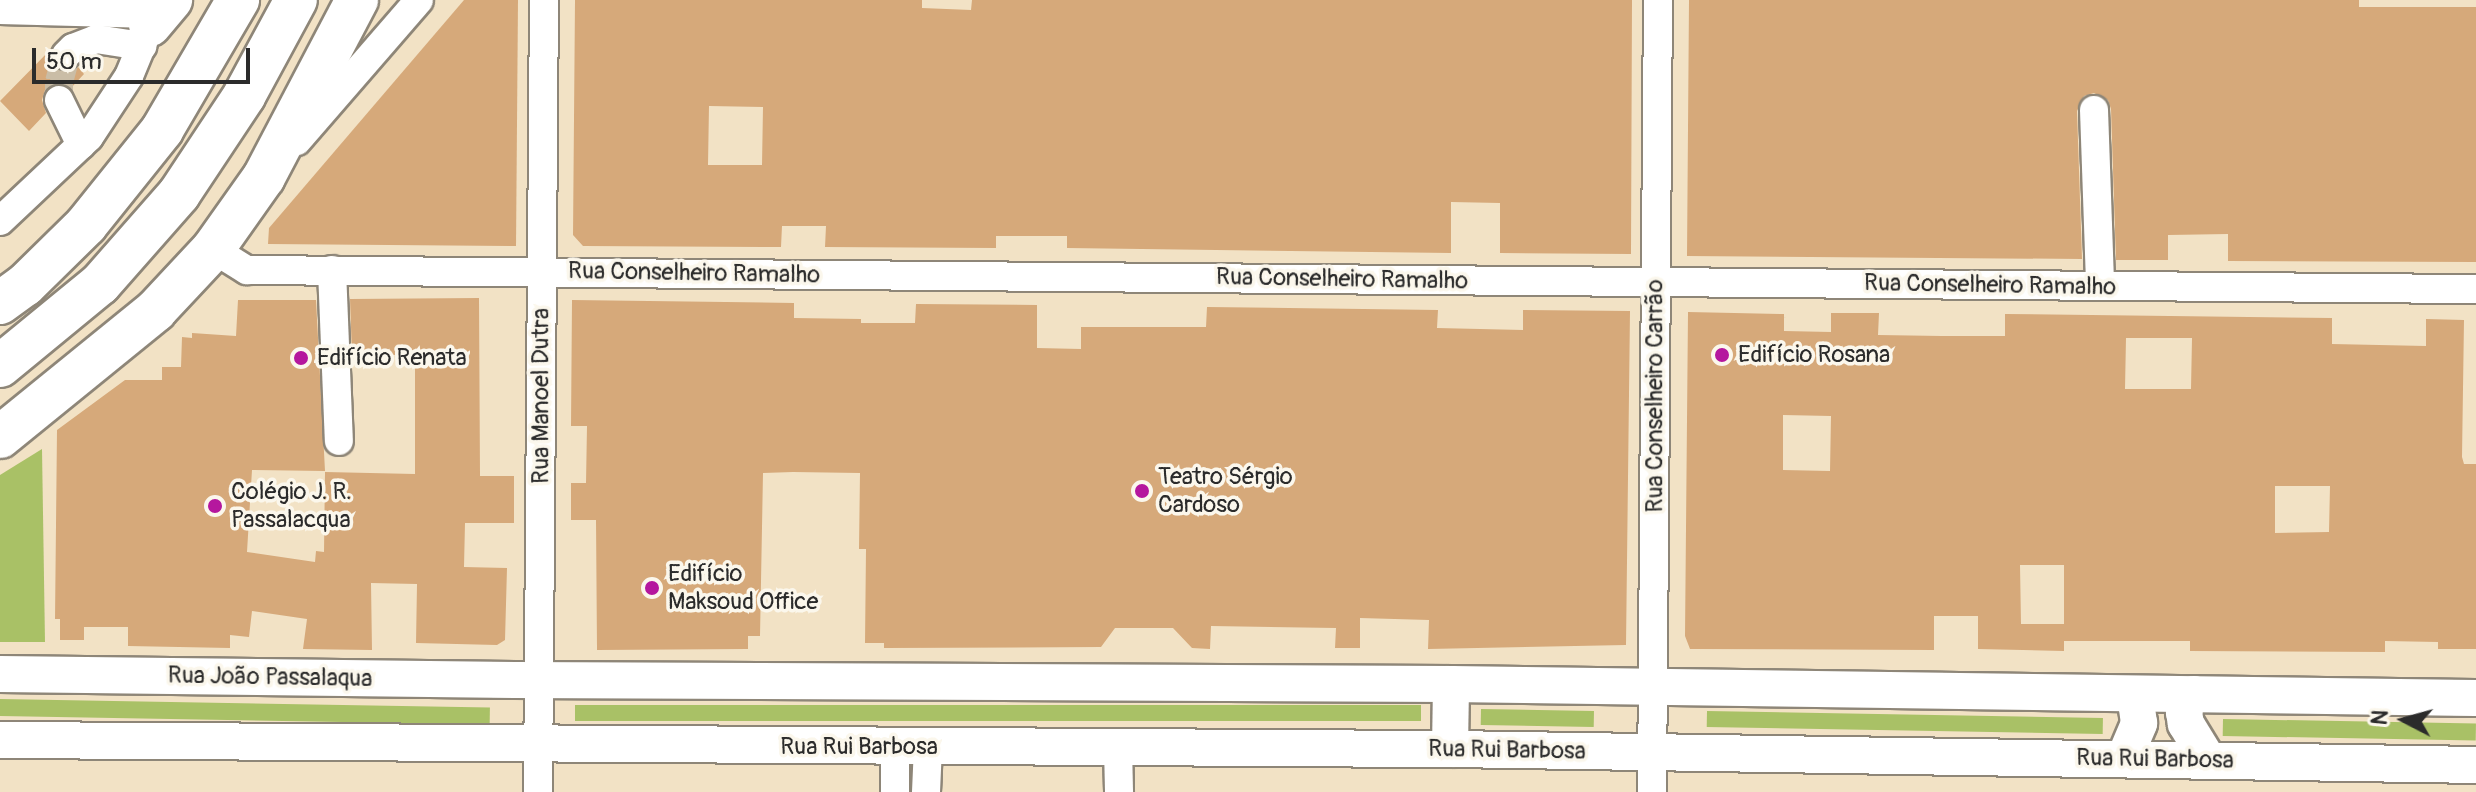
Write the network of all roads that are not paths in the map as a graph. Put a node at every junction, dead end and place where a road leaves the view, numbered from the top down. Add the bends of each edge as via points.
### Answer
1 (238, 0) edge
2 (296, 0) edge
3 (357, 0) edge
4 (419, 0) edge
5 (544, 0) edge
6 (1658, 0) edge
7 (0, 10) edge
8 (154, 17) edge
9 (66, 55) dead end
10 (59, 100) tunnel mouth
11 (2094, 110) dead end
12 (81, 145) junction
13 (264, 177) junction
14 (0, 221) edge
15 (213, 249) junction
16 (332, 270) junction
17 (542, 271) junction
18 (1656, 281) junction
19 (2100, 286) junction
20 (2476, 289) edge
21 (0, 303) edge
22 (0, 366) edge
23 (0, 437) edge
24 (339, 441) dead end
25 (0, 674) edge
26 (539, 680) junction
27 (1451, 684) junction
28 (1653, 687) junction
29 (2127, 694) junction
30 (2194, 694) junction
31 (2476, 698) edge
32 (0, 740) edge
33 (538, 745) junction
34 (911, 747) junction
35 (1118, 747) junction
36 (1450, 749) junction
37 (1653, 752) junction
38 (2124, 759) junction
39 (2208, 760) junction
40 (2476, 765) edge
41 (538, 792) edge
42 (895, 792) edge
43 (926, 792) edge
44 (1119, 792) edge
45 (1652, 792) edge

1 - 21 highway via 162,130 86,225
2 - 22 highway via 244,96 179,194 100,284
3 - 13 highway
4 - 13 street
5 - 17 street, Rua Manoel Dutra
6 - 18 street, Rua Conselheiro Carrão
7 - 8 street
8 - 9 street
8 - 12 street via 129,76
10 - 12 street
11 - 19 street
12 - 14 street
13 - 15 highway
15 - 16 street, Rua Conselheiro Ramalho via 247,270
15 - 23 highway via 155,311
16 - 17 street, Rua Conselheiro Ramalho
16 - 24 street
17 - 18 street, Rua Conselheiro Ramalho
17 - 26 street, Rua Manoel Dutra
18 - 19 street, Rua Conselheiro Ramalho
18 - 28 street, Rua Conselheiro Carrão
19 - 20 street, Rua Conselheiro Ramalho
25 - 26 main road, Rua João Passalaqua
26 - 27 main road
26 - 33 street, Rua Manoel Dutra
27 - 28 main road
27 - 36 main road
28 - 29 main road
28 - 37 street, Rua Conselheiro Carrão
29 - 30 main road
29 - 38 main road via 2136,702 2139,723
30 - 31 main road
30 - 39 main road via 2184,712 2186,724
32 - 33 main road
33 - 34 main road, Rua Rui Barbosa
33 - 41 street, Rua Manoel Dutra
34 - 35 main road, Rua Rui Barbosa
34 - 42 street
34 - 43 street
35 - 36 main road, Rua Rui Barbosa
35 - 44 street
36 - 37 main road, Rua Rui Barbosa
37 - 38 main road, Rua Rui Barbosa
37 - 45 street, Rua Conselheiro Carrão
38 - 39 main road, Rua Rui Barbosa
39 - 40 main road, Rua Rui Barbosa

